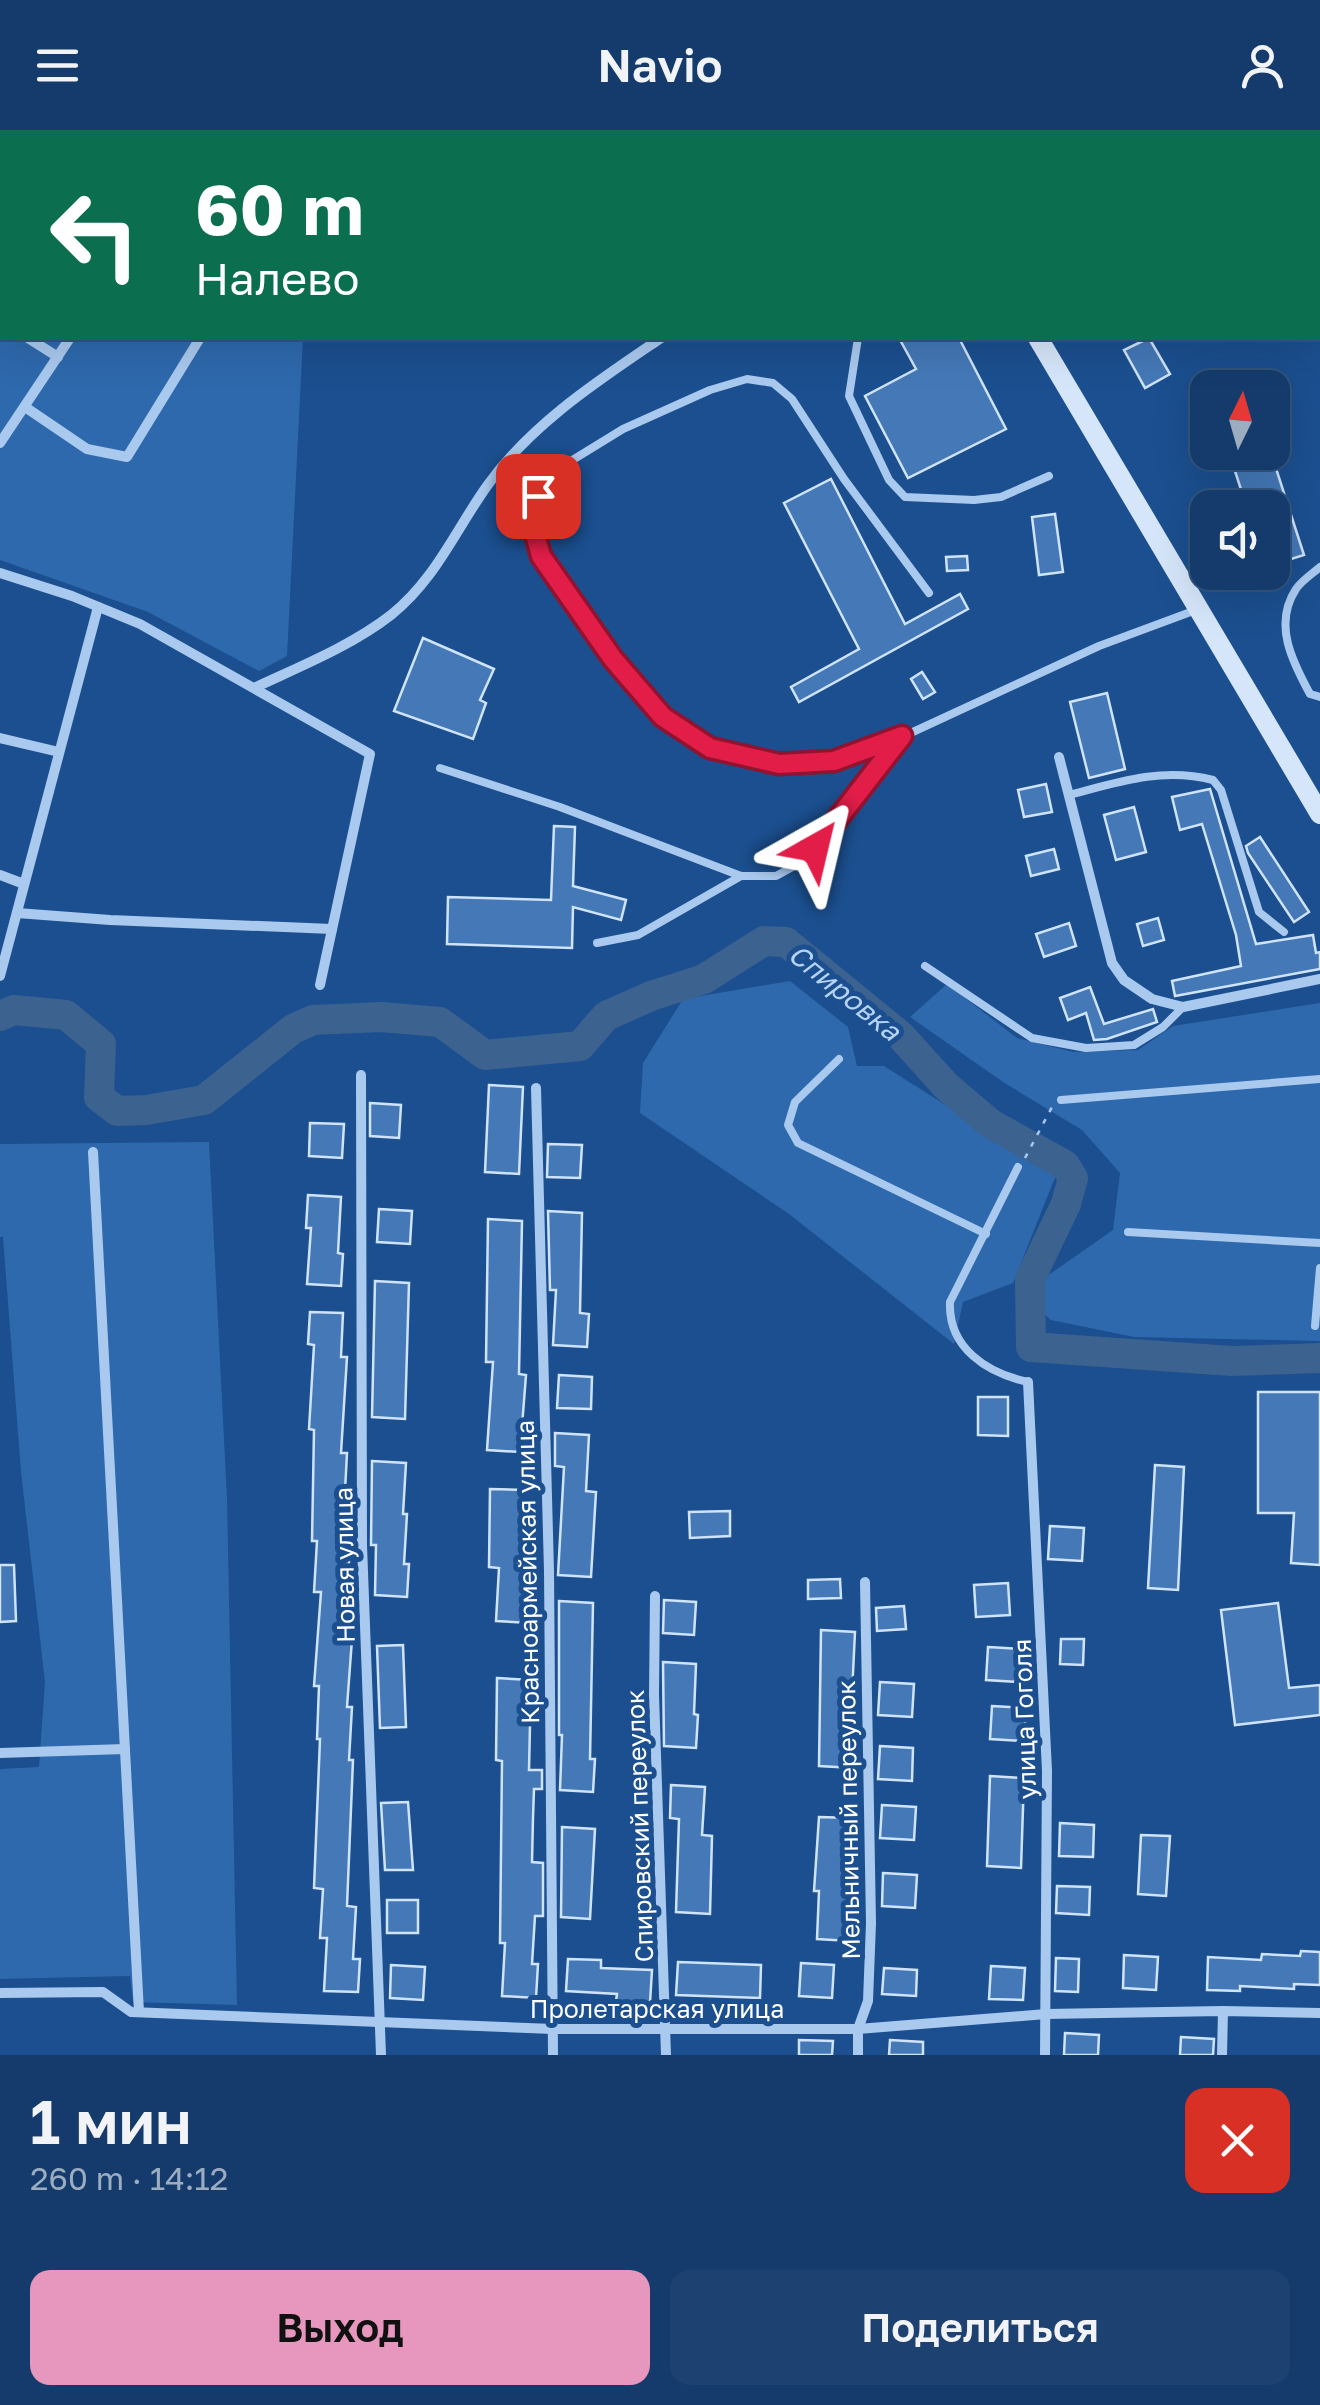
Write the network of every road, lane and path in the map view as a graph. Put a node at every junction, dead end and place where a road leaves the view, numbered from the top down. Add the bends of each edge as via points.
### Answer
1 (31, 340) edge
2 (69, 340) edge
3 (199, 340) edge
4 (658, 340) edge
5 (858, 340) edge
6 (1039, 340) edge
7 (58, 357) junction
8 (24, 407) junction
9 (0, 444) edge
10 (1049, 476) dead end
11 (1320, 567) edge
12 (0, 573) edge
13 (929, 593) dead end
14 (98, 606) junction
15 (1197, 610) junction
16 (256, 687) junction
17 (1320, 696) edge
18 (902, 736) junction
19 (0, 738) edge
20 (59, 752) junction
21 (1059, 757) dead end
22 (440, 768) dead end
23 (1068, 794) junction
24 (1320, 814) edge
25 (0, 875) edge
26 (741, 876) junction
27 (24, 884) junction
28 (17, 913) junction
29 (332, 928) junction
30 (1284, 932) dead end
31 (597, 944) dead end
32 (925, 966) dead end
33 (0, 976) edge
34 (1320, 979) edge
35 (320, 985) dead end
36 (1184, 1007) junction
37 (839, 1058) dead end
38 (361, 1075) dead end
39 (1320, 1079) edge
40 (536, 1088) dead end
41 (1061, 1100) joint
42 (92, 1152) dead end
43 (1029, 1152) dead end
44 (1018, 1167) dead end
45 (1128, 1232) dead end
46 (986, 1234) junction
47 (1320, 1242) edge
48 (1320, 1268) edge
49 (1315, 1326) dead end
50 (1028, 1382) joint
51 (865, 1582) dead end
52 (655, 1596) dead end
53 (125, 1749) junction
54 (0, 1753) edge
55 (0, 1993) edge
56 (1222, 2010) junction
57 (139, 2012) junction
58 (1320, 2013) edge
59 (1046, 2014) junction
60 (381, 2022) junction
61 (552, 2029) junction
62 (666, 2029) junction
63 (858, 2029) junction
64 (381, 2055) edge
65 (553, 2055) edge
66 (666, 2055) edge
67 (858, 2055) edge
68 (1045, 2055) edge
69 (1222, 2055) edge

1 - 7 street
2 - 7 street
3 - 8 street via 127,457 87,449
4 - 16 street via 554,415 520,448 487,486 427,580 391,615
5 - 10 lane via 849,396 889,480 905,497 1001,497
6 - 15 main road
7 - 8 street
8 - 9 street
11 - 17 lane via 1296,588 1283,626 1293,663 1310,694
12 - 14 street
13 - 18 lane via 792,398 773,383 747,379 710,390 624,430 554,472 538,496 532,523 541,556 613,659 663,717 710,748 779,764 834,761
14 - 16 street
14 - 20 street
15 - 18 lane via 1099,646
15 - 24 main road
16 - 29 street via 370,754
18 - 26 lane via 798,864 776,876
19 - 20 street
20 - 27 street
21 - 23 street
22 - 26 lane
23 - 30 lane via 1143,775 1214,780 1259,912
23 - 36 street via 1112,963 1152,999
25 - 27 street
26 - 31 lane via 638,935
27 - 28 street
28 - 29 street
28 - 33 street
29 - 35 street
32 - 36 lane via 1032,1038 1086,1048 1134,1045
34 - 36 street
37 - 46 lane via 795,1102 788,1125 798,1143
38 - 60 street, Новая улица via 362,1545
39 - 41 lane
40 - 61 street, Красноармейская улица
41 - 43 path
42 - 53 street
44 - 46 lane
45 - 47 lane
46 - 50 lane via 950,1302 949,1321 964,1349 984,1366
48 - 49 lane
50 - 59 street, улица Гоголя via 1047,1771
51 - 63 street, Мельничный переулок via 872,1923 868,2001
52 - 62 street, Спировский переулок
53 - 54 street
53 - 57 street
55 - 57 street, Пролетарская улица via 103,1992
56 - 58 street, Пролетарская улица
56 - 59 street, Пролетарская улица
56 - 69 street
57 - 60 street, Пролетарская улица
59 - 63 street, Пролетарская улица
59 - 68 street, улица Гоголя
60 - 61 street, Пролетарская улица
60 - 64 street, Новая улица
61 - 62 street, Пролетарская улица
61 - 65 street, Красноармейская улица
62 - 63 street, Пролетарская улица
62 - 66 street, Спировский переулок
63 - 67 street, Мельничный переулок

